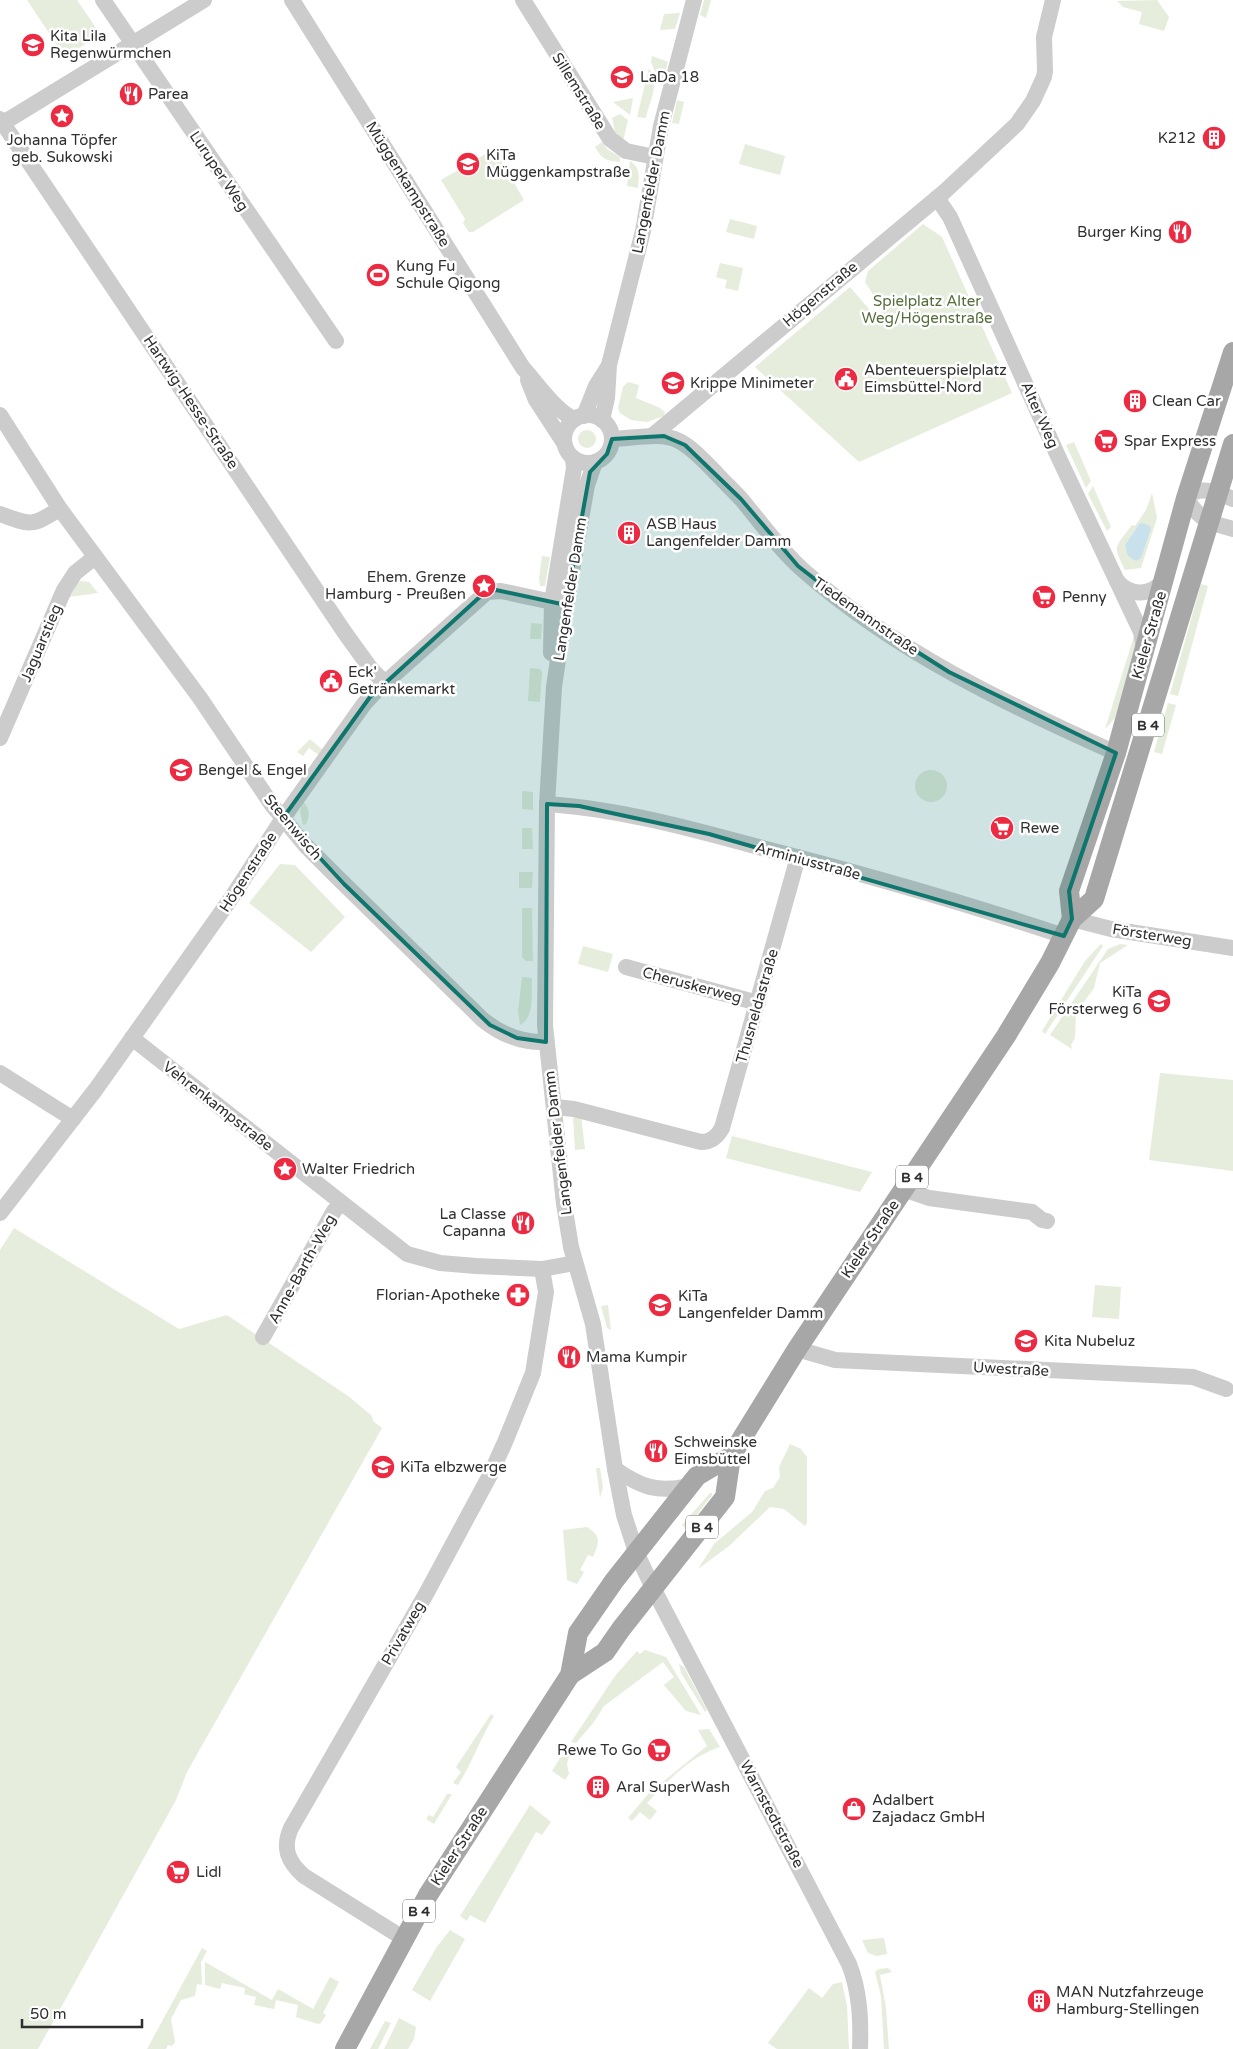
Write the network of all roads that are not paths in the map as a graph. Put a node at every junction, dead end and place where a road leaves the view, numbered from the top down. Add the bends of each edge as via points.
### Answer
1 (103, 0) edge
2 (204, 0) edge
3 (292, 0) edge
4 (523, 0) edge
5 (694, 0) edge
6 (1053, 0) edge
7 (133, 44) junction
8 (1, 123) edge
9 (655, 157) junction
10 (937, 198) junction
11 (336, 341) dead end
12 (1233, 352) edge
13 (609, 365) junction
14 (523, 368) junction
15 (0, 415) edge
16 (580, 417) junction
17 (602, 420) junction
18 (652, 436) junction
19 (612, 440) junction
20 (564, 443) junction
21 (1233, 444) edge
22 (573, 459) junction
23 (595, 462) junction
24 (1225, 496) edge
25 (1186, 498) junction
26 (60, 510) junction
27 (0, 514) edge
28 (1209, 523) junction
29 (1233, 529) edge
30 (95, 557) junction
31 (1116, 579) junction
32 (1164, 580) junction
33 (559, 603) junction
34 (1144, 652) junction
35 (385, 683) junction
36 (0, 738) edge
37 (1116, 752) junction
38 (547, 804) junction
39 (283, 818) junction
40 (798, 857) junction
41 (1068, 927) junction
42 (1233, 948) edge
43 (626, 967) dead end
44 (758, 1003) junction
45 (132, 1038) junction
46 (546, 1042) junction
47 (0, 1073) edge
48 (555, 1107) junction
49 (73, 1119) junction
50 (904, 1190) junction
51 (341, 1202) junction
52 (0, 1213) edge
53 (1047, 1221) dead end
54 (575, 1263) junction
55 (542, 1269) junction
56 (263, 1337) dead end
57 (797, 1349) junction
58 (1226, 1389) dead end
59 (731, 1456) junction
60 (615, 1469) junction
61 (689, 1486) junction
62 (636, 1552) junction
63 (653, 1588) junction
64 (570, 1675) junction
65 (403, 1938) junction
66 (345, 2049) edge
67 (860, 2049) edge

1 - 7 street, Luruper Weg
2 - 7 street
3 - 14 street, Müggenkampstraße
4 - 9 street, Sillemstraße via 610,139 626,151
5 - 9 street, Langenfelder Damm
6 - 10 street, Högenstraße via 1044,37 1046,71 1033,101 1017,124
7 - 8 street
7 - 11 street, Luruper Weg
8 - 35 street, Hartwig-Hesse-Straße via 345,633
9 - 13 street, Langenfelder Damm via 643,230
10 - 18 street, Högenstraße
10 - 31 street, Alter Weg via 950,217
12 - 25 main road, Kieler Straße / B 4
13 - 16 street, Langenfelder Damm
13 - 17 street, Langenfelder Damm
14 - 16 street, Müggenkampstraße via 567,415
14 - 20 street, Müggenkampstraße via 536,400
15 - 26 street, Steenwisch
16 - 17 street via 592,416
16 - 20 street, Langenfelder Damm via 565,431
17 - 19 street
18 - 19 street
18 - 37 street, Tiedemannstraße via 671,438 690,448 741,499 798,566 885,633 949,672 1058,727
19 - 23 street, Langenfelder Damm via 607,454
20 - 22 street
21 - 24 main road, Kieler Straße / B 4
22 - 23 street
22 - 33 street, Langenfelder Damm
23 - 33 street, Langenfelder Damm
24 - 25 street via 1201,490
24 - 28 main road, Kieler Straße / B 4
25 - 28 street via 1197,514
25 - 32 main road, Kieler Straße / B 4
26 - 27 street via 32,524
26 - 30 street, Steenwisch
28 - 29 street
28 - 41 main road, Kieler Straße / B 4 via 1094,899
30 - 36 street, Jaguarstieg via 75,574 64,590
30 - 39 street, Steenwisch via 181,671
31 - 32 street via 1125,588 1140,593 1155,589
31 - 34 street, Alter Weg via 1141,632
32 - 34 main road, Kieler Straße / B 4
33 - 35 street, Högenstraße via 501,591 487,592
33 - 38 street, Langenfelder Damm via 551,646 554,687
34 - 37 main road, Kieler Straße / B 4
35 - 39 street, Högenstraße via 364,704
37 - 41 main road, Kieler Straße / B 4 via 1069,890
38 - 40 street, Arminiusstraße via 579,806 682,827
38 - 46 street, Langenfelder Damm
39 - 45 street, Högenstraße via 232,897
39 - 46 street, Steenwisch via 340,880 482,1019 508,1035
40 - 41 street, Arminiusstraße
40 - 44 street, Thusneldastraße
41 - 42 street, Försterweg via 1111,929
41 - 50 main road, Kieler Straße / B 4 via 1028,1000
43 - 44 street, Cheruskerweg
44 - 48 street, Thusneldastraße via 722,1128 712,1140 701,1142
45 - 49 street, Högenstraße
45 - 51 street, Vehrenkampstraße
46 - 48 street, Langenfelder Damm
47 - 49 street
48 - 54 street, Langenfelder Damm via 563,1195
49 - 52 street, Högenstraße
50 - 53 street via 929,1198 1032,1212
50 - 57 main road, Kieler Straße / B 4
51 - 55 street, Vehrenkampstraße via 413,1256 440,1263
51 - 56 street, Anne-Barth-Weg
54 - 55 street, Vehrenkampstraße
54 - 60 street, Langenfelder Damm via 593,1324
55 - 65 street, Privatweg via 546,1292 533,1373 505,1442 428,1590 291,1828 286,1843 290,1860 304,1876
57 - 58 street, Uwestraße via 835,1360 1193,1377
57 - 59 main road, Kieler Straße / B 4
59 - 61 main road, Kieler Straße / B 4 via 698,1476
59 - 63 main road, Kieler Straße / B 4 via 725,1496
60 - 61 street via 651,1488 671,1490
60 - 62 street, Langenfelder Damm via 626,1525
61 - 62 main road, Kieler Straße / B 4
62 - 63 street, Langenfelder Damm
62 - 64 main road, Kieler Straße / B 4 via 578,1633
63 - 64 main road, Kieler Straße / B 4 via 605,1652
63 - 67 street, Warnstedtstraße via 850,1964 858,1996
64 - 65 main road, Kieler Straße / B 4 via 440,1875
65 - 66 main road, Kieler Straße / B 4

